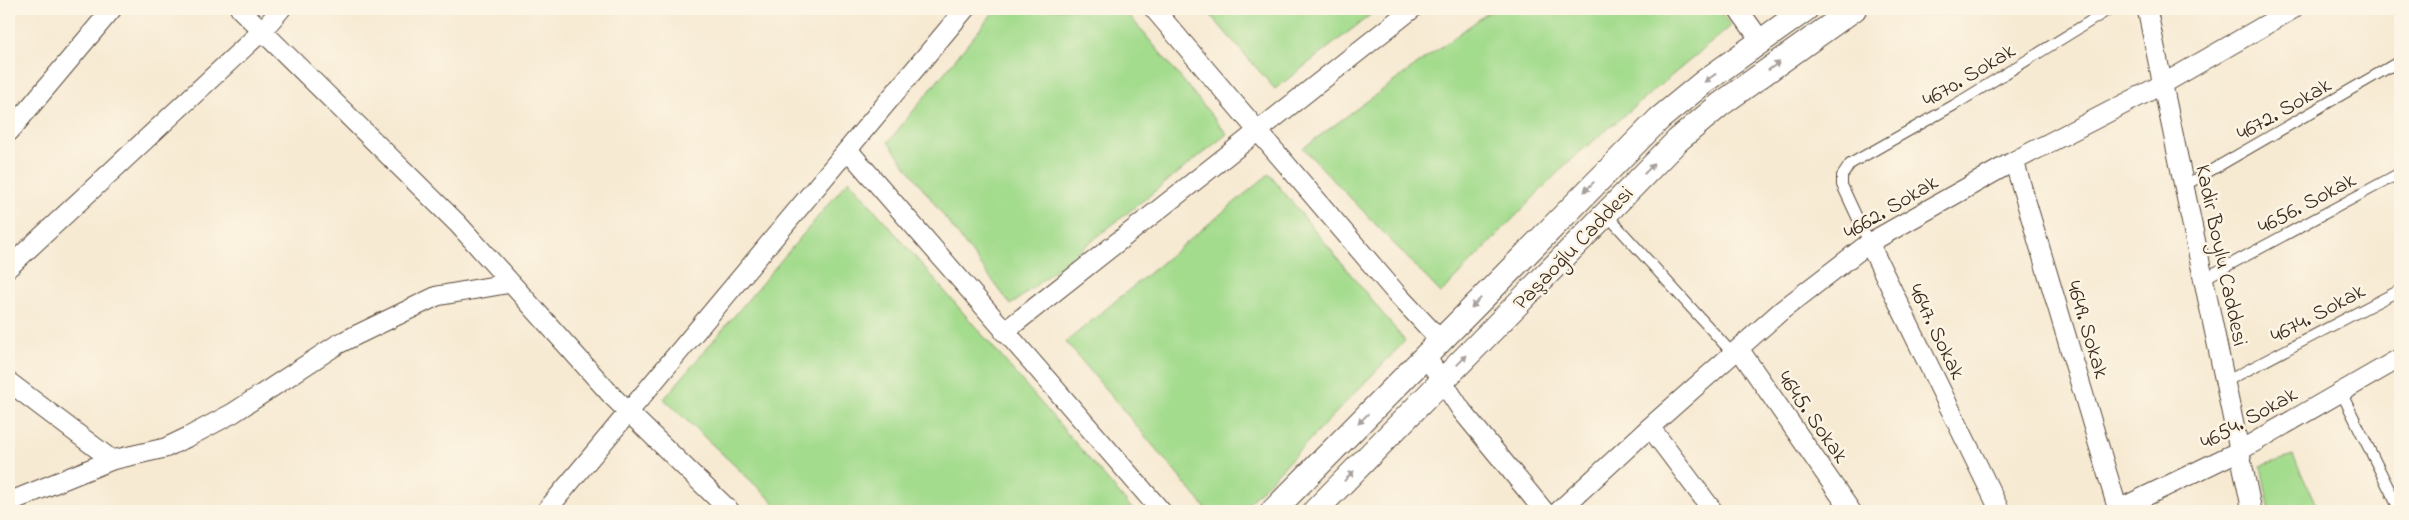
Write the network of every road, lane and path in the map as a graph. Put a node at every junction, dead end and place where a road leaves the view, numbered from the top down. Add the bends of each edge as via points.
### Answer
1 (112, 9) edge
2 (240, 9) edge
3 (281, 9) edge
4 (965, 9) edge
5 (1154, 9) edge
6 (1412, 9) edge
7 (1738, 9) edge
8 (1806, 9) edge
9 (1854, 9) edge
10 (2110, 9) edge
11 (2147, 9) edge
12 (2293, 9) edge
13 (262, 31) junction
14 (1761, 41) junction
15 (2400, 61) edge
16 (2163, 84) junction
17 (1257, 131) junction
18 (9, 132) edge
19 (848, 150) junction
20 (2014, 162) junction
21 (1846, 170) joint
22 (2400, 173) edge
23 (2184, 186) junction
24 (1605, 213) junction
25 (1869, 243) junction
26 (9, 267) edge
27 (2204, 279) junction
28 (511, 283) junction
29 (2400, 290) edge
30 (1004, 332) junction
31 (1433, 347) junction
32 (1736, 351) junction
33 (2400, 358) edge
34 (1442, 381) junction
35 (9, 382) edge
36 (2225, 382) junction
37 (2341, 392) junction
38 (629, 413) junction
39 (1650, 427) junction
40 (2240, 451) junction
41 (112, 460) junction
42 (9, 502) edge
43 (2116, 510) edge
44 (546, 511) edge
45 (730, 511) edge
46 (1161, 511) edge
47 (1273, 511) edge
48 (1314, 511) edge
49 (1544, 511) edge
50 (1559, 511) edge
51 (1713, 511) edge
52 (1851, 511) edge
53 (2000, 511) edge
54 (2252, 511) edge
55 (2400, 511) edge

1 - 18 street
2 - 13 street
3 - 13 street
4 - 19 street
5 - 17 street
6 - 17 street
7 - 14 street
8 - 14 street, Paşaoğlu Caddesi
24 -> 9 street, Paşaoğlu Caddesi via 1678,140 1721,104
10 - 21 lane, 4670. Sokak via 1973,94 1857,160
11 - 16 street, Kadir Boylu Caddesi
12 - 16 street, 4662. Sokak
13 - 26 street
13 - 28 street via 458,224
14 -> 31 street, Paşaoğlu Caddesi via 1658,119
15 - 23 lane, 4672. Sokak
16 - 20 street, 4662. Sokak
16 - 23 street, Kadir Boylu Caddesi
17 - 30 street
17 - 31 street via 1396,293
19 - 30 street
19 - 38 street
20 - 25 street, 4662. Sokak
20 - 43 street, 4649. Sokak
21 - 25 lane, 4647. Sokak via 1842,185
22 - 27 lane, 4656. Sokak
23 - 27 street, Kadir Boylu Caddesi
24 - 32 lane, 4645. Sokak
34 -> 24 street, Paşaoğlu Caddesi
25 - 32 street, 4662. Sokak via 1781,311
25 - 53 street, 4647. Sokak
27 - 36 street, Kadir Boylu Caddesi
28 - 38 street
28 - 41 street via 437,296 338,344 233,413 188,437 165,448
29 - 36 lane, 4674. Sokak
30 - 46 street
31 - 34 street
31 -> 47 street, Paşaoğlu Caddesi
32 - 39 street, 4662. Sokak
32 - 52 street, 4645. Sokak
33 - 37 street, 4654. Sokak
48 -> 34 street, Paşaoğlu Caddesi
34 - 49 street via 1462,411
35 - 41 street
36 - 40 street, Kadir Boylu Caddesi
37 - 40 street, 4654. Sokak
37 - 55 lane
38 - 44 street
38 - 45 street
39 - 50 street, 4662. Sokak
39 - 51 street
40 - 43 street, 4654. Sokak
40 - 54 street, Kadir Boylu Caddesi
41 - 42 street

